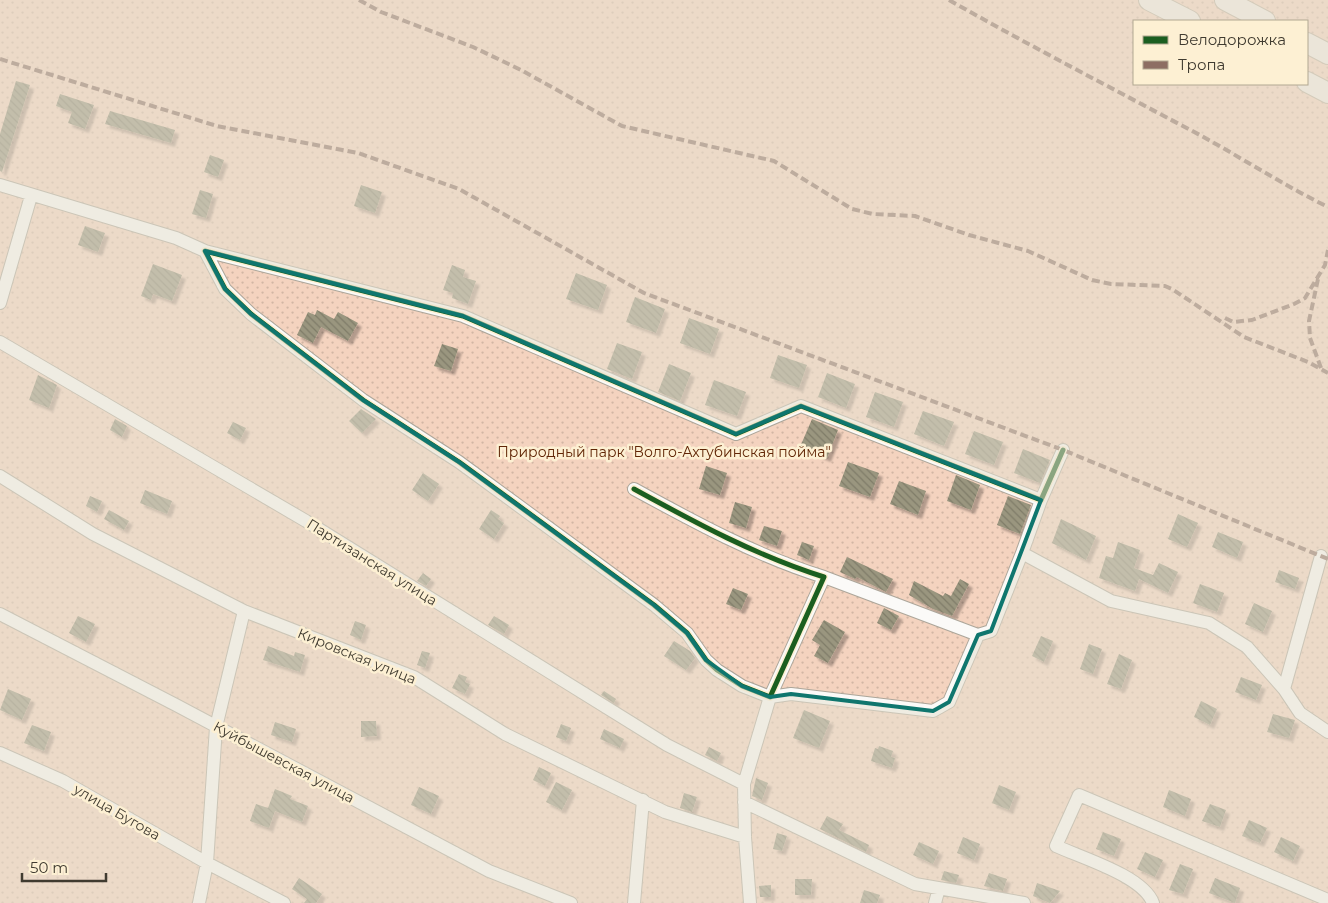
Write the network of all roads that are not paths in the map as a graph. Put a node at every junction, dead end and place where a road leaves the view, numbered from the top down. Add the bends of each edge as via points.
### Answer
1 (1149, 0) edge
2 (1225, 0) edge
3 (1188, 20) edge
4 (1263, 20) edge
5 (1308, 44) edge
6 (1328, 54) edge
7 (1308, 83) edge
8 (1328, 93) edge
9 (0, 185) edge
10 (31, 196) junction
11 (205, 251) junction
12 (0, 303) edge
13 (0, 342) edge
14 (1062, 450) dead end
15 (0, 476) edge
16 (634, 490) dead end
17 (1041, 500) junction
18 (1022, 554) junction
19 (1321, 556) dead end
20 (824, 577) junction
21 (244, 611) junction
22 (0, 614) edge
23 (978, 635) junction
24 (1284, 689) junction
25 (770, 697) junction
26 (216, 727) junction
27 (1328, 732) edge
28 (0, 753) edge
29 (744, 784) junction
30 (643, 800) junction
31 (744, 802) junction
32 (745, 838) junction
33 (207, 863) junction
34 (939, 888) junction
35 (1328, 900) edge
36 (199, 903) edge
37 (284, 903) edge
38 (571, 903) edge
39 (634, 903) edge
40 (750, 903) edge
41 (934, 903) edge
42 (1024, 903) edge
43 (1153, 903) edge

1 - 3 main road
2 - 4 main road
5 - 6 main road
7 - 8 main road
9 - 10 street
10 - 11 street via 176,238
10 - 12 street
11 - 17 street via 463,316 736,434 801,406
11 - 25 street via 225,289 252,314 364,400 459,462 654,605 687,633 717,670 742,686
13 - 29 street, Партизанская улица via 306,521 667,745
14 - 17 street
15 - 21 street, Кировская улица via 94,534
16 - 20 street via 711,531 788,566
17 - 18 street
18 - 23 street via 991,631
18 - 24 street via 1111,601 1209,623 1247,647
19 - 24 street
20 - 23 street
20 - 25 street
21 - 26 street
21 - 30 street, Кировская улица via 414,677 505,734
22 - 26 street, Куйбышевская улица
23 - 25 street via 949,702 933,711 791,694
24 - 27 street via 1300,712
25 - 29 street
26 - 33 street
26 - 38 street, Куйбышевская улица via 489,871
28 - 33 street, улица Бугова via 63,781
29 - 31 street
30 - 32 street, Кировская улица via 665,812
30 - 39 street
31 - 32 street
31 - 34 street via 915,884
32 - 40 street
33 - 36 street
33 - 37 street, улица Бугова
34 - 41 street
34 - 42 street
35 - 43 street via 1079,795 1056,846 1136,882

